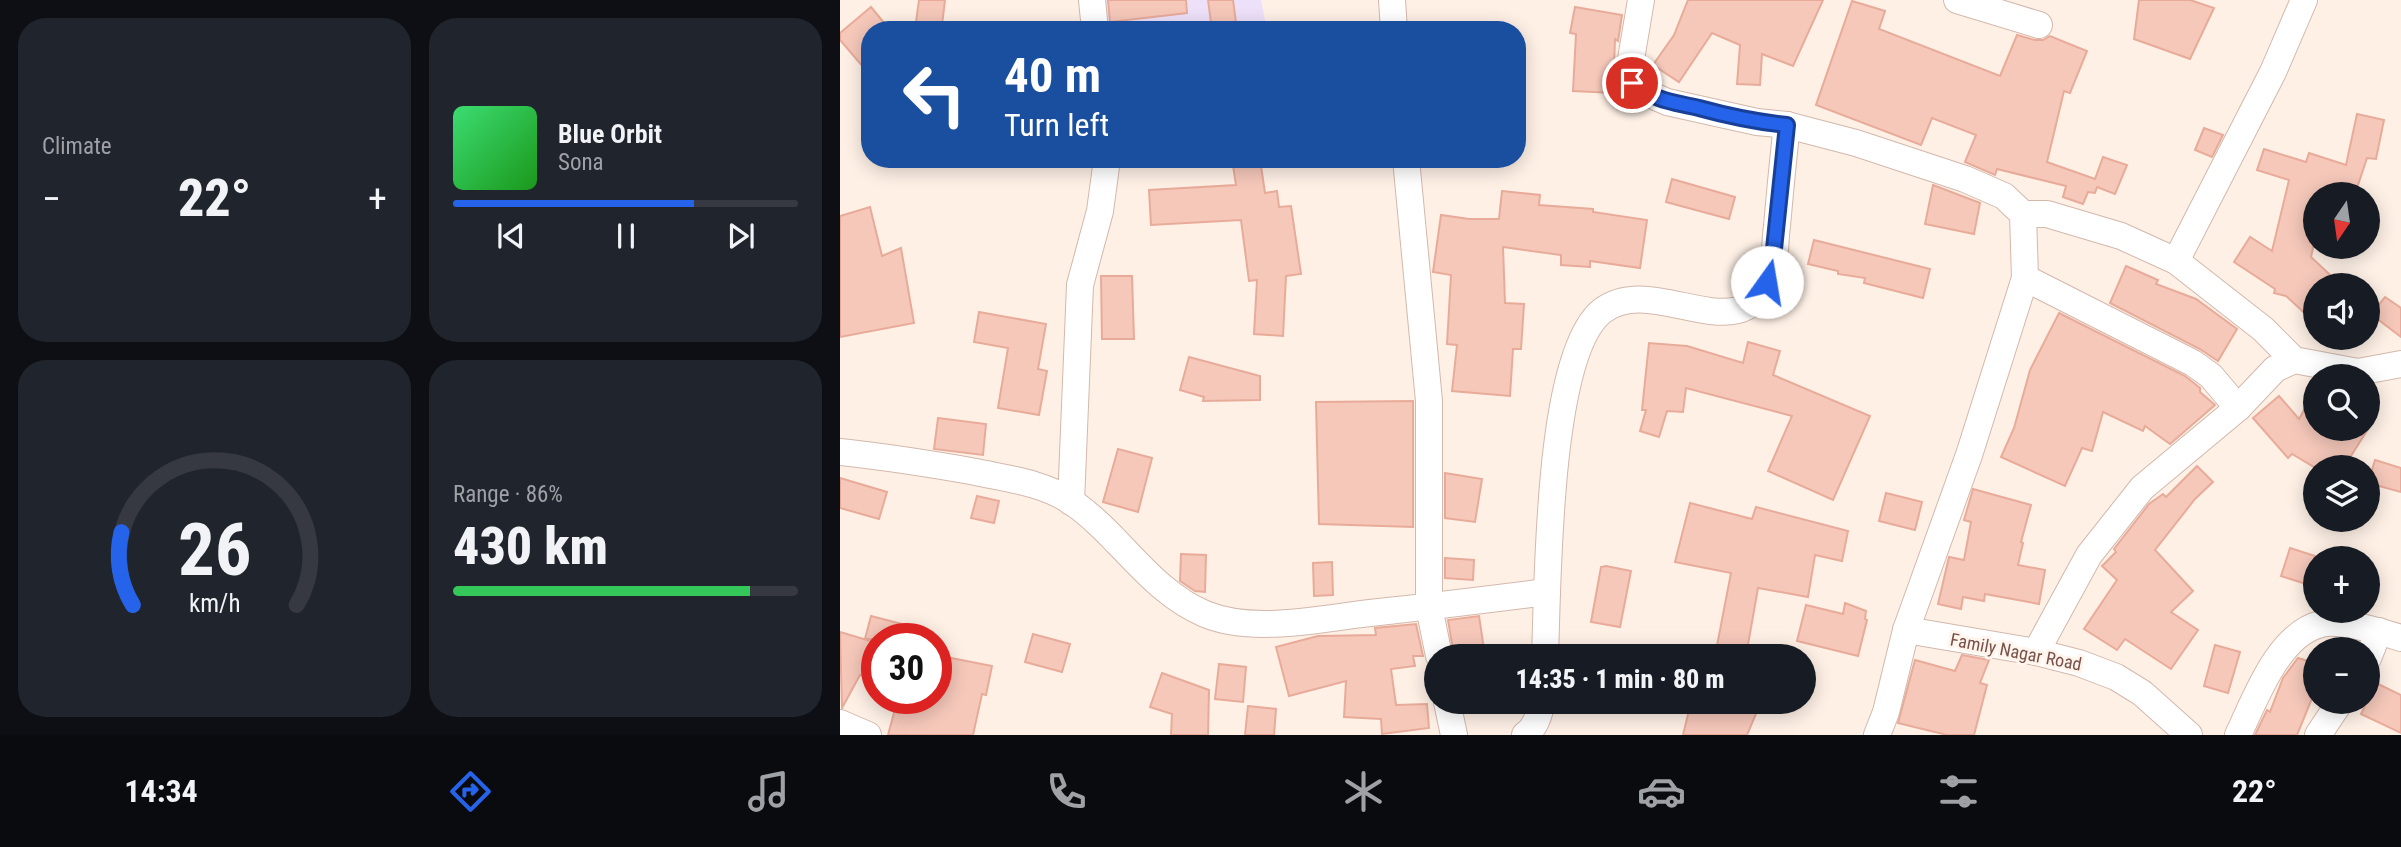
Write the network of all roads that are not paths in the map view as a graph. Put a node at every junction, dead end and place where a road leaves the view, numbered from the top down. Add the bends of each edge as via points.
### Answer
1 (1092, 0) edge
2 (1392, 0) edge
3 (1641, 0) edge
4 (1957, 0) edge
5 (2304, 0) edge
6 (1094, 21) edge
7 (1393, 21) edge
8 (2039, 25) dead end
9 (1787, 125) junction
10 (1106, 168) edge
11 (1407, 168) edge
12 (2024, 214) junction
13 (2176, 261) junction
14 (2025, 278) junction
15 (2294, 360) junction
16 (2401, 364) edge
17 (2238, 408) junction
18 (840, 452) edge
19 (1071, 502) junction
20 (1547, 592) junction
21 (1429, 607) junction
22 (1906, 630) junction
23 (2390, 635) edge
24 (1437, 644) edge
25 (1545, 644) edge
26 (2036, 652) junction
27 (1450, 714) edge
28 (1540, 714) edge
29 (2332, 714) edge
30 (840, 723) edge
31 (868, 735) edge
32 (1454, 735) edge
33 (1525, 735) edge
34 (1877, 735) edge
35 (2189, 735) edge
36 (2238, 735) edge
37 (2318, 735) edge

1 - 6 street
2 - 7 street
3 - 9 street via 1630,65 1632,83 1667,102
4 - 8 street
5 - 13 street via 2273,72
9 - 12 street via 1965,179 2004,195
9 - 20 street via 1772,268 1761,294 1750,305 1722,312 1642,300 1615,303 1601,311 1578,346 1553,477
10 - 19 street via 1100,211 1080,285
11 - 21 street via 1429,401
12 - 13 street via 2047,214 2121,236
12 - 14 street
13 - 15 street
14 - 17 street via 2193,363 2211,376
14 - 22 street via 1969,455
15 - 16 street via 2358,372
15 - 17 street via 2275,369
17 - 26 street via 2142,488 2116,518 2089,555
18 - 19 street via 1023,482
19 - 21 street via 1174,597 1206,614 1243,623 1279,623
20 - 21 street
20 - 25 street
21 - 24 street
22 - 26 street, Family Nagar Road
22 - 34 street
23 - 36 street via 2349,625 2321,624 2305,631 2287,645 2270,669
26 - 35 street, Family Nagar Road via 2116,677 2142,693
27 - 32 street
28 - 33 street
29 - 37 street
30 - 31 street

